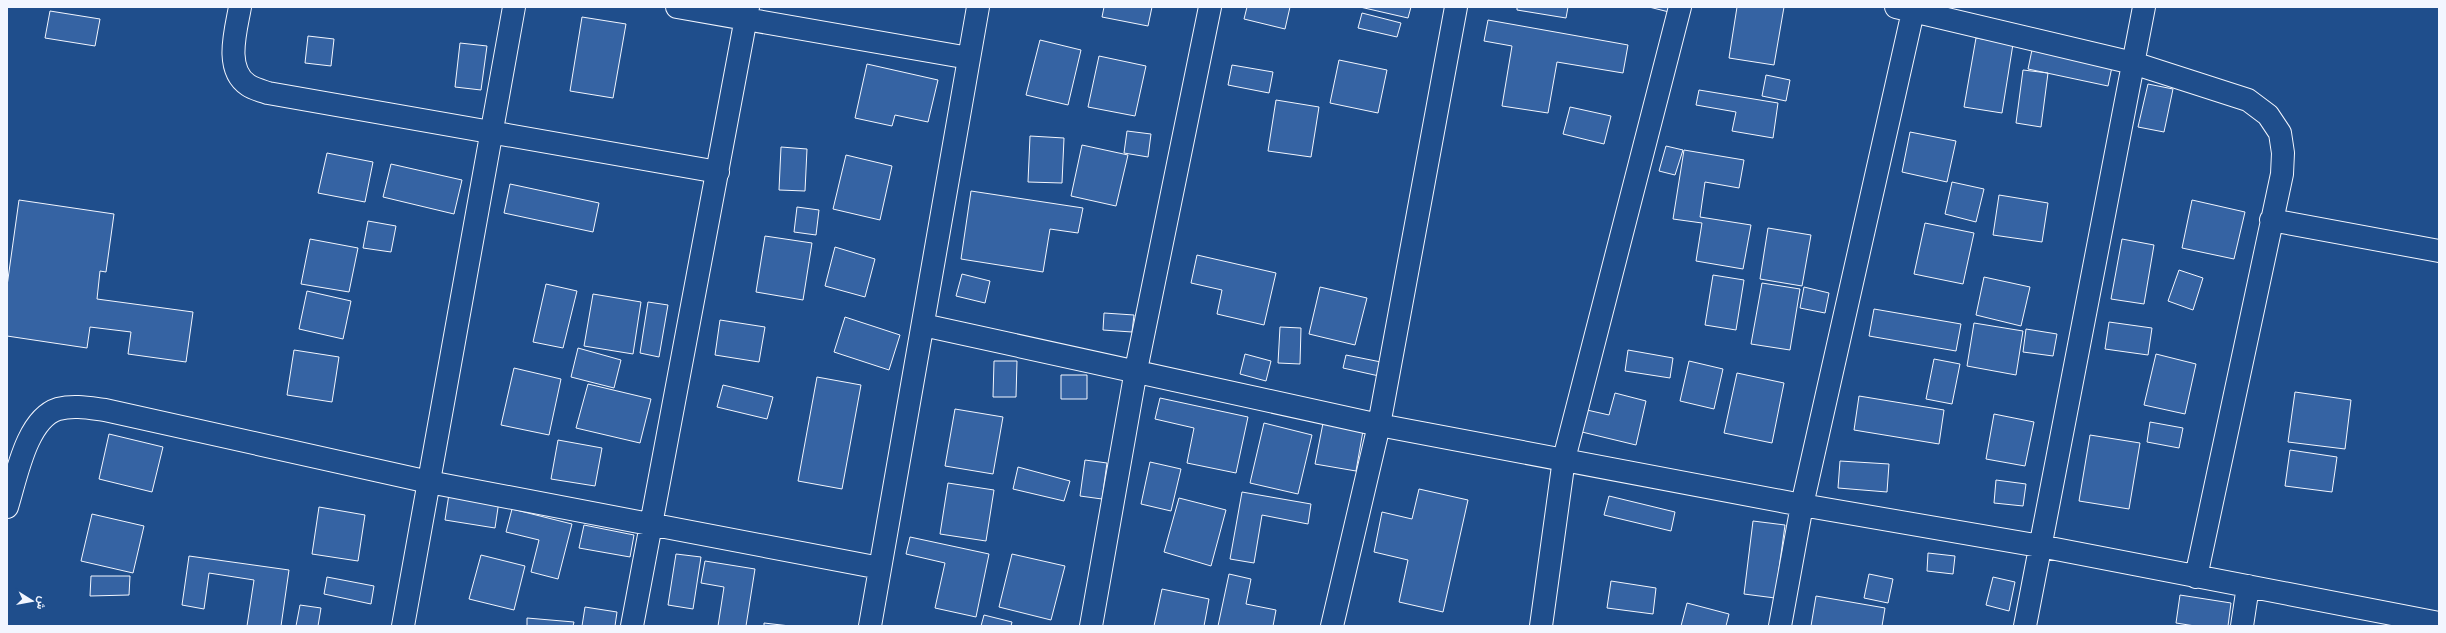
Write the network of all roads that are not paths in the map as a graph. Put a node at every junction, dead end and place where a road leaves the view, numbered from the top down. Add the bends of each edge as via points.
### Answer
1 (240, 7) edge
2 (514, 7) edge
3 (677, 7) edge
4 (978, 7) edge
5 (1210, 7) edge
6 (1456, 7) edge
7 (1680, 7) edge
8 (2144, 7) edge
9 (1908, 8) edge
10 (747, 13) edge
11 (969, 58) junction
12 (2133, 64) junction
13 (491, 131) junction
14 (718, 172) junction
15 (2271, 220) junction
16 (2439, 251) edge
17 (923, 325) junction
18 (1136, 370) junction
19 (1379, 425) junction
20 (1564, 459) junction
21 (429, 482) junction
22 (1802, 505) junction
23 (7, 507) edge
24 (651, 524) junction
25 (2040, 546) junction
26 (880, 568) junction
27 (2196, 577) junction
28 (2248, 586) junction
29 (2439, 623) edge
30 (403, 626) edge
31 (632, 626) edge
32 (870, 626) edge
33 (1091, 626) edge
34 (1332, 626) edge
35 (1541, 626) edge
36 (1780, 626) edge
37 (2025, 626) edge
38 (2242, 626) edge

1 - 13 street via 233,58 242,80 249,86 268,93
2 - 13 street
3 - 10 street
4 - 11 street
5 - 18 street
6 - 19 street
7 - 20 street
8 - 12 street
9 - 12 street
9 - 22 street
10 - 11 street
10 - 14 street
11 - 17 street
12 - 15 street via 2248,100 2268,115 2280,133 2283,153 2282,174
12 - 25 street
13 - 14 street
13 - 21 street
14 - 24 street
15 - 16 street
15 - 27 street
17 - 18 street
17 - 26 street
18 - 19 street
18 - 33 street
19 - 20 street
19 - 34 street
20 - 22 street
20 - 35 street
21 - 23 street via 80,406 57,409 39,422 26,443
21 - 24 street
21 - 30 street
22 - 25 street
22 - 36 street
24 - 26 street
24 - 31 street
25 - 27 street
25 - 37 street
26 - 32 street
27 - 28 street
28 - 29 street
28 - 38 street

